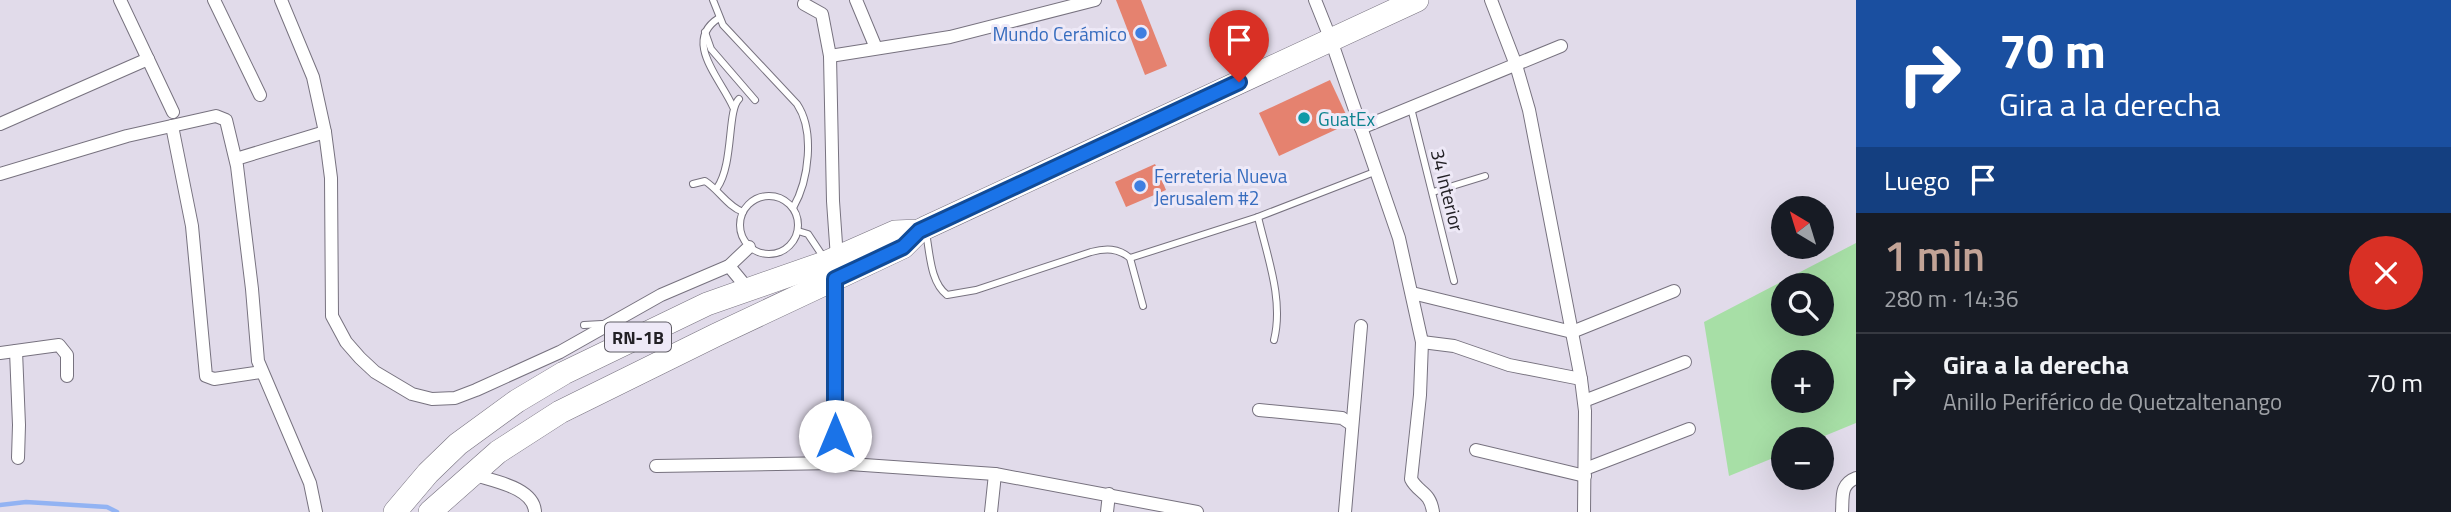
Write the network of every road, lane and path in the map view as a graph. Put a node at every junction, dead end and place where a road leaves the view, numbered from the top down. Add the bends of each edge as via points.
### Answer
1 (120, 0) edge
2 (214, 0) edge
3 (281, 0) edge
4 (713, 0) edge
5 (856, 0) edge
6 (1095, 0) edge
7 (1315, 0) edge
8 (1417, 0) edge
9 (1491, 0) edge
10 (804, 4) dead end
11 (719, 18) junction
12 (705, 32) junction
13 (1331, 40) junction
14 (1561, 46) dead end
15 (876, 48) junction
16 (830, 56) junction
17 (148, 59) junction
18 (1516, 65) junction
19 (260, 95) dead end
20 (739, 99) dead end
21 (755, 100) dead end
22 (733, 107) junction
23 (1411, 108) junction
24 (173, 112) dead end
25 (0, 124) edge
26 (172, 126) junction
27 (1361, 128) junction
28 (325, 132) junction
29 (236, 159) junction
30 (1377, 171) junction
31 (0, 174) edge
32 (1485, 176) dead end
33 (692, 184) dead end
34 (717, 188) junction
35 (1433, 192) junction
36 (793, 208) junction
37 (743, 212) junction
38 (1258, 217) junction
39 (922, 229) junction
40 (798, 230) junction
41 (750, 247) junction
42 (1130, 258) junction
43 (729, 266) junction
44 (833, 266) junction
45 (1454, 281) dead end
46 (748, 289) junction
47 (1674, 291) dead end
48 (1412, 293) junction
49 (1143, 306) dead end
50 (614, 321) junction
51 (584, 325) dead end
52 (1361, 326) dead end
53 (1572, 332) junction
54 (1274, 340) dead end
55 (1422, 342) junction
56 (16, 351) junction
57 (0, 353) edge
58 (1685, 362) dead end
59 (261, 372) junction
60 (67, 376) dead end
61 (1581, 379) junction
62 (1584, 401) junction
63 (1259, 410) dead end
64 (1351, 424) junction
65 (1689, 429) dead end
66 (1476, 450) dead end
67 (18, 458) dead end
68 (835, 463) junction
69 (656, 466) dead end
70 (1585, 472) junction
71 (472, 474) junction
72 (995, 474) junction
73 (1856, 478) edge
74 (1109, 494) junction
75 (316, 512) edge
76 (395, 512) edge
77 (430, 512) edge
78 (535, 512) edge
79 (991, 512) edge
80 (1107, 512) edge
81 (1197, 512) edge
82 (1345, 512) edge
83 (1433, 512) edge
84 (1584, 512) edge
85 (1842, 512) edge

1 - 17 street
2 - 19 street
3 - 28 street via 313,77
4 - 11 lane
5 - 15 street
6 - 15 street via 950,37
7 - 13 street
8 - 13 highway, RN-1B
9 - 18 street
10 - 16 street via 821,15
11 - 12 lane
11 - 36 lane via 805,116 806,174
12 - 21 lane via 711,50
12 - 22 lane via 703,48
13 - 27 street
13 - 39 highway, RN-1B
14 - 18 street
15 - 16 street
16 - 44 street
17 - 24 street
17 - 25 street
18 - 23 street
18 - 53 street
20 - 22 lane
22 - 34 lane via 730,150
23 - 27 street
23 - 35 lane, 34 Interior
26 - 29 street via 223,117
26 - 31 street
26 - 59 street via 192,226 206,376
27 - 30 street
28 - 29 street
28 - 50 street via 331,177 332,316 353,350 393,384 432,399 455,398 560,352
29 - 59 street
30 - 38 lane
30 - 48 street
32 - 35 lane
33 - 34 lane via 705,181
34 - 37 lane via 732,207
35 - 45 lane, 34 Interior
36 - 37 lane via 767,195 748,204
36 - 40 lane
37 - 41 lane via 740,231
38 - 42 lane
38 - 54 lane via 1278,308
39 - 42 lane via 935,277 947,295 1102,249
39 - 44 highway, RN-1B via 895,232
40 - 41 lane via 793,241 777,253
40 - 44 lane via 808,234
41 - 43 street
42 - 49 lane
43 - 46 street
43 - 50 street
44 - 46 highway, RN-1B
44 - 68 street
44 - 71 highway, RN-1B via 716,335 560,412
46 - 76 highway, RN-1B via 679,317 517,401 442,458
47 - 53 street
48 - 53 street
48 - 55 street
50 - 51 lane
52 - 64 street
53 - 61 street
55 - 61 street
55 - 83 street via 1411,479 1429,497
56 - 57 street
56 - 60 street via 62,347
56 - 67 street
58 - 62 street
59 - 75 street via 310,483
61 - 62 street
62 - 70 street
63 - 64 street via 1342,418
64 - 82 street
65 - 70 street
66 - 70 street
68 - 69 street
68 - 72 street
70 - 84 street
71 - 77 highway, RN-1B
71 - 78 street via 527,495
72 - 74 street
72 - 79 street
73 - 85 street via 1844,488
74 - 80 street
74 - 81 street

